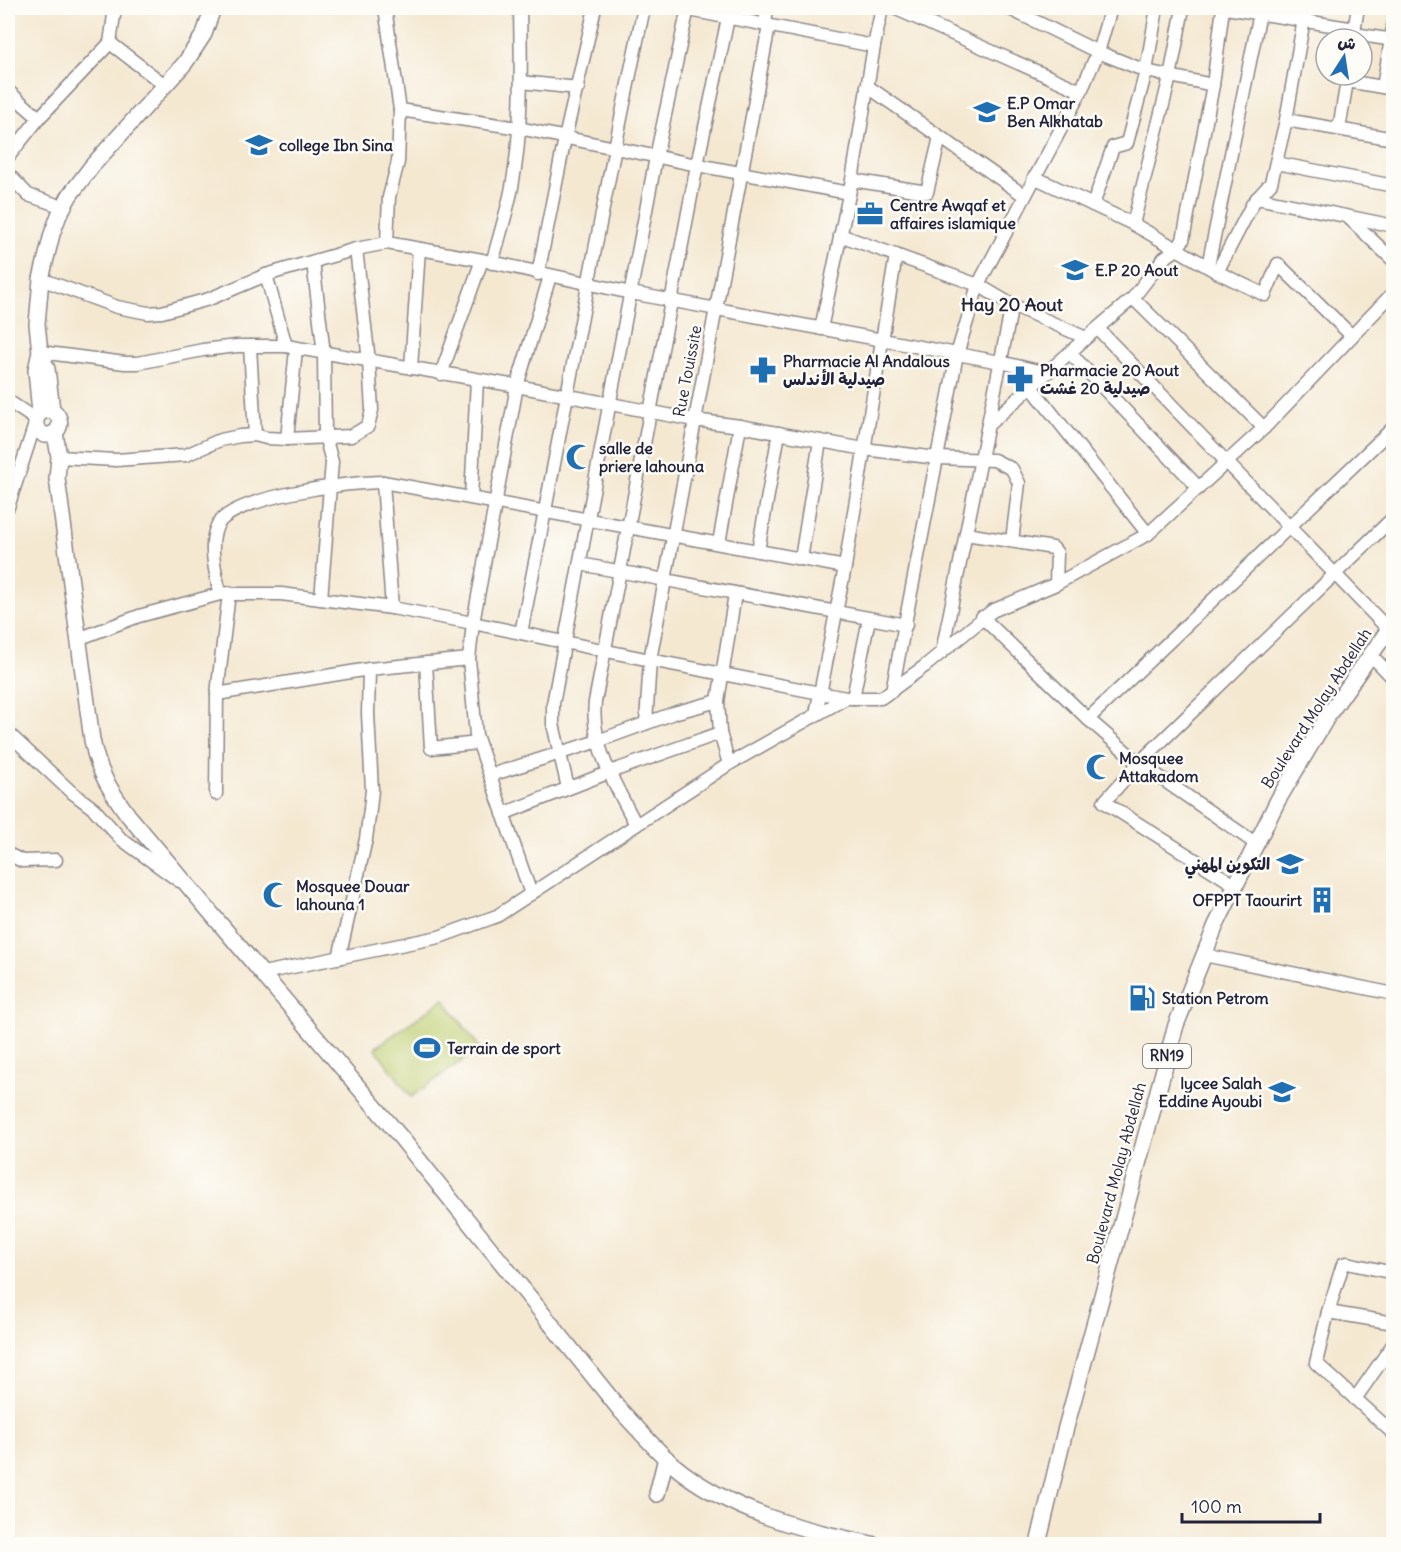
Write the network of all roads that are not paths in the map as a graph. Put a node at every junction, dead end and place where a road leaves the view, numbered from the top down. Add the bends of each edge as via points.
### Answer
1 (115, 8) edge
2 (213, 8) edge
3 (385, 8) edge
4 (520, 8) edge
5 (595, 8) edge
6 (644, 8) edge
7 (685, 8) edge
8 (767, 8) edge
9 (882, 8) edge
10 (896, 8) edge
11 (1008, 8) edge
12 (1111, 8) edge
13 (1156, 8) edge
14 (1183, 8) edge
15 (1224, 8) edge
16 (1306, 8) edge
17 (1358, 8) edge
18 (1261, 11) edge
19 (1031, 13) edge
20 (728, 18) junction
21 (1303, 21) junction
22 (1394, 21) edge
23 (767, 26) junction
24 (1327, 27) edge
25 (1355, 27) edge
26 (1374, 37) edge
27 (1392, 40) edge
28 (110, 43) junction
29 (873, 46) junction
30 (1098, 52) junction
31 (1146, 71) junction
32 (1170, 77) junction
33 (521, 82) junction
34 (1213, 85) junction
35 (166, 86) junction
36 (867, 86) junction
37 (1346, 87) edge
38 (578, 88) junction
39 (1388, 88) edge
40 (8, 91) edge
41 (1081, 91) junction
42 (400, 110) junction
43 (39, 118) junction
44 (1286, 120) junction
45 (519, 128) junction
46 (1340, 129) junction
47 (940, 136) junction
48 (565, 138) junction
49 (1394, 139) edge
50 (613, 148) junction
51 (8, 157) edge
52 (656, 157) junction
53 (1276, 163) junction
54 (697, 165) junction
55 (742, 173) junction
56 (8, 174) edge
57 (1034, 177) junction
58 (852, 180) junction
59 (1394, 186) edge
60 (849, 193) junction
61 (1025, 196) junction
62 (1257, 198) junction
63 (1093, 205) junction
64 (63, 207) junction
65 (1349, 218) junction
66 (1133, 224) junction
67 (1394, 226) edge
68 (840, 235) junction
69 (387, 243) junction
70 (356, 249) junction
71 (419, 249) junction
72 (1178, 249) junction
73 (896, 255) junction
74 (1394, 261) edge
75 (313, 262) junction
76 (487, 262) junction
77 (1213, 269) junction
78 (266, 275) junction
79 (544, 275) junction
80 (41, 279) junction
81 (590, 284) junction
82 (978, 285) junction
83 (1394, 292) edge
84 (631, 294) junction
85 (1134, 298) junction
86 (670, 301) junction
87 (1012, 305) junction
88 (715, 309) junction
89 (821, 329) junction
90 (1098, 329) junction
91 (1352, 336) junction
92 (1086, 338) junction
93 (882, 341) junction
94 (250, 346) junction
95 (291, 347) junction
96 (39, 352) junction
97 (1070, 353) junction
98 (324, 354) junction
99 (957, 354) junction
100 (369, 361) junction
101 (999, 362) junction
102 (411, 368) junction
103 (1047, 373) junction
104 (441, 374) junction
105 (477, 380) junction
106 (517, 386) junction
107 (1032, 388) junction
108 (567, 396) junction
109 (8, 400) edge
110 (610, 404) junction
111 (650, 412) junction
112 (694, 420) junction
113 (44, 422) junction
114 (988, 425) junction
115 (740, 426) junction
116 (1394, 427) edge
117 (1264, 428) junction
118 (779, 433) junction
119 (255, 435) junction
120 (325, 436) junction
121 (287, 439) junction
122 (820, 441) junction
123 (864, 449) junction
124 (59, 457) junction
125 (937, 458) junction
126 (981, 458) junction
127 (1228, 463) junction
128 (57, 478) junction
129 (383, 482) junction
130 (331, 487) junction
131 (1199, 488) junction
132 (471, 498) junction
133 (496, 502) junction
134 (8, 507) edge
135 (546, 511) junction
136 (1394, 517) edge
137 (588, 519) junction
138 (1289, 526) junction
139 (628, 528) junction
140 (966, 534) junction
141 (1148, 534) junction
142 (672, 535) junction
143 (1012, 541) junction
144 (719, 543) junction
145 (758, 551) junction
146 (801, 559) junction
147 (580, 564) junction
148 (845, 567) junction
149 (620, 571) junction
150 (1335, 573) junction
151 (664, 579) junction
152 (1056, 584) junction
153 (225, 593) junction
154 (735, 594) junction
155 (321, 599) junction
156 (392, 608) junction
157 (836, 613) junction
158 (982, 617) junction
159 (869, 619) junction
160 (473, 623) junction
161 (906, 625) junction
162 (1391, 625) edge
163 (521, 633) junction
164 (78, 639) junction
165 (565, 642) junction
166 (604, 649) junction
167 (942, 652) junction
168 (1370, 654) junction
169 (469, 659) junction
170 (650, 660) junction
171 (426, 663) junction
172 (369, 669) junction
173 (721, 674) junction
174 (1394, 679) edge
175 (891, 691) junction
176 (820, 692) junction
177 (217, 694) junction
178 (850, 698) junction
179 (718, 701) junction
180 (816, 714) junction
181 (1088, 720) junction
182 (646, 723) junction
183 (8, 733) edge
184 (720, 733) junction
185 (598, 741) junction
186 (478, 743) junction
187 (559, 753) junction
188 (1139, 763) junction
189 (729, 764) junction
190 (610, 772) junction
191 (491, 776) junction
192 (568, 788) junction
193 (216, 794) dead end
194 (503, 814) junction
195 (636, 825) junction
196 (1255, 843) junction
197 (8, 854) edge
198 (56, 860) dead end
199 (1235, 885) junction
200 (195, 893) junction
201 (531, 894) junction
202 (1204, 955) junction
203 (339, 958) junction
204 (263, 973) junction
205 (1394, 994) edge
206 (1394, 1273) edge
207 (1328, 1312) junction
208 (1394, 1323) edge
209 (1394, 1343) edge
210 (1355, 1399) junction
211 (1394, 1434) edge
212 (666, 1458) junction
213 (657, 1494) dead end
214 (1037, 1540) edge
215 (872, 1545) edge

1 - 28 street
2 - 35 main road via 204,34
3 - 42 street
4 - 33 street
5 - 38 street
6 - 50 street
7 - 20 street
7 - 52 street
8 - 23 street, Rue Touissite
9 - 29 street
10 - 41 street
11 - 19 street
12 - 30 street
13 - 31 street
14 - 32 street
15 - 18 street
15 - 34 street
16 - 21 street
17 - 25 street
18 - 21 street
18 - 77 street
19 - 30 street
20 - 23 street
20 - 54 street
21 - 24 street
21 - 44 street
22 - 27 street
23 - 29 street
23 - 55 street, Rue Touissite
26 - 27 street
27 - 39 street
28 - 35 street
28 - 43 street
29 - 36 street
30 - 31 street
30 - 41 street
31 - 32 street
31 - 63 street via 1127,143 1113,147
32 - 34 street
32 - 66 street
33 - 38 street
33 - 45 street
34 - 72 street via 1185,232
35 - 64 main road via 92,166
36 - 47 street
36 - 58 street
37 - 46 street
38 - 48 street
40 - 43 street
41 - 57 street
42 - 45 street
42 - 69 street via 398,162 389,197
43 - 51 street
44 - 46 street
44 - 53 street
45 - 48 street
45 - 76 street via 512,188
46 - 49 street
47 - 58 street via 927,192
47 - 61 street
48 - 50 street
48 - 79 street
50 - 52 street
50 - 81 street
52 - 54 street
52 - 84 street
53 - 59 street
53 - 62 street via 1271,183
54 - 55 street
54 - 86 street
55 - 60 street
55 - 88 street, Rue Touissite
56 - 64 street via 28,195
57 - 61 street
57 - 63 street
58 - 60 street
60 - 68 street
61 - 82 street
62 - 65 street
62 - 77 street
63 - 66 street
64 - 80 main road
65 - 67 street
65 - 74 street
66 - 72 street
68 - 73 street
68 - 89 street
69 - 70 street
69 - 71 street
70 - 75 street
70 - 100 street
71 - 76 street
71 - 102 street
72 - 77 street
72 - 85 street via 1164,258
73 - 82 street
73 - 93 street
75 - 78 street
75 - 98 street
76 - 79 street
76 - 104 street
77 - 91 street via 1265,296 1278,264
78 - 80 street via 209,299 148,313 97,301
78 - 95 street
79 - 81 street
79 - 106 street
80 - 96 main road
81 - 84 street
81 - 108 street
82 - 87 street
82 - 99 street
83 - 91 street
84 - 86 street
84 - 110 street
85 - 90 street
85 - 117 street
86 - 88 street
86 - 111 street
87 - 92 street
87 - 101 street
88 - 89 street
88 - 112 street, Rue Touissite
89 - 93 street
90 - 92 street
90 - 127 street
91 - 117 street
92 - 97 street
93 - 99 street
93 - 123 street
94 - 95 street
94 - 96 street via 203,350 138,363
94 - 119 street
95 - 98 street
95 - 121 street
96 - 113 main road via 47,369
97 - 103 street
97 - 131 street
98 - 100 street
98 - 120 street
99 - 101 street
99 - 125 street
100 - 102 street
100 - 120 street via 372,410 368,426 351,436
101 - 103 street
101 - 114 street
102 - 104 street
103 - 107 street
104 - 105 street
105 - 106 street
105 - 132 street
106 - 108 street
106 - 133 street
107 - 114 street
107 - 141 street
108 - 110 street
108 - 135 street
109 - 113 street
110 - 111 street
110 - 137 street
111 - 112 street
111 - 139 street
112 - 115 street
112 - 142 street, Rue Touissite
113 - 124 main road
113 - 128 main road
113 - 134 street
114 - 126 street
115 - 118 street
115 - 144 street
116 - 138 street
117 - 127 street
118 - 122 street
118 - 145 street
119 - 121 street
119 - 124 street via 220,440 186,455 116,460
120 - 121 street
120 - 130 street via 332,462
122 - 123 street
122 - 146 street
123 - 125 street
123 - 148 street
124 - 128 main road
125 - 126 street
125 - 161 street
126 - 140 street
126 - 143 street via 994,459 1012,469 1019,483
127 - 131 street
127 - 138 street
128 - 164 main road
129 - 130 street
129 - 132 street
129 - 156 street
130 - 153 street via 259,502 221,519 216,527 214,565
130 - 155 street
131 - 141 street
132 - 133 street
133 - 135 street
133 - 160 street
135 - 137 street
135 - 163 street
136 - 150 street
137 - 139 street
137 - 147 street
138 - 150 street
138 - 181 street
139 - 142 street
139 - 149 street
140 - 143 street
140 - 167 street
141 - 152 street
142 - 144 street
142 - 151 street, Rue Touissite
143 - 152 street via 1053,548 1057,554
144 - 145 street
145 - 146 street
146 - 148 street
147 - 149 street
147 - 165 street
148 - 157 street
149 - 151 street
149 - 166 street
150 - 162 street
150 - 188 street
151 - 154 street
151 - 170 street, Rue Touissite
152 - 158 street
153 - 155 street
153 - 164 street via 139,616
153 - 177 street
154 - 157 street
154 - 173 street
155 - 156 street
156 - 160 street
157 - 159 street
157 - 176 street
158 - 167 street
158 - 181 street
159 - 161 street
159 - 178 street
160 - 163 street
160 - 169 street
161 - 175 street
162 - 168 main road, Boulevard Molay Abdellah / RN19
163 - 165 street
164 - 200 main road via 92,740 103,779 128,815
165 - 166 street
165 - 187 street via 553,704
166 - 170 street
166 - 185 street via 594,712
167 - 175 street
168 - 174 street
168 - 196 main road, Boulevard Molay Abdellah / RN19 via 1305,752
169 - 171 street
169 - 186 street
170 - 173 street
170 - 182 street, Rue Touissite
171 - 172 street
171 - 186 street via 431,748
172 - 177 street
172 - 203 street via 372,790 366,838
173 - 176 street
173 - 179 street
175 - 178 street via 881,698
176 - 178 street
176 - 180 street
177 - 193 street
178 - 180 street
179 - 182 street
179 - 184 street
180 - 189 street
181 - 188 street
182 - 185 street
183 - 200 street via 94,809 121,839
184 - 189 street
184 - 190 street
185 - 187 street
185 - 190 street
186 - 191 street
187 - 191 street
187 - 192 street
188 - 196 street
188 - 199 street via 1104,802
189 - 195 street
190 - 192 street
190 - 195 street
191 - 194 street
192 - 194 street
194 - 201 street
195 - 201 street
196 - 199 main road, Boulevard Molay Abdellah / RN19
197 - 198 street via 22,861
199 - 202 main road, Boulevard Molay Abdellah / RN19
200 - 204 main road
201 - 203 street via 497,916 464,929
202 - 205 street
202 - 214 main road, Boulevard Molay Abdellah / RN19 via 1170,1042
203 - 204 street
204 - 212 main road via 621,1411
206 - 207 street via 1343,1264
207 - 208 street
207 - 210 street via 1316,1364
209 - 210 street
210 - 211 street
212 - 213 main road
212 - 215 main road via 696,1482 739,1506 785,1523

